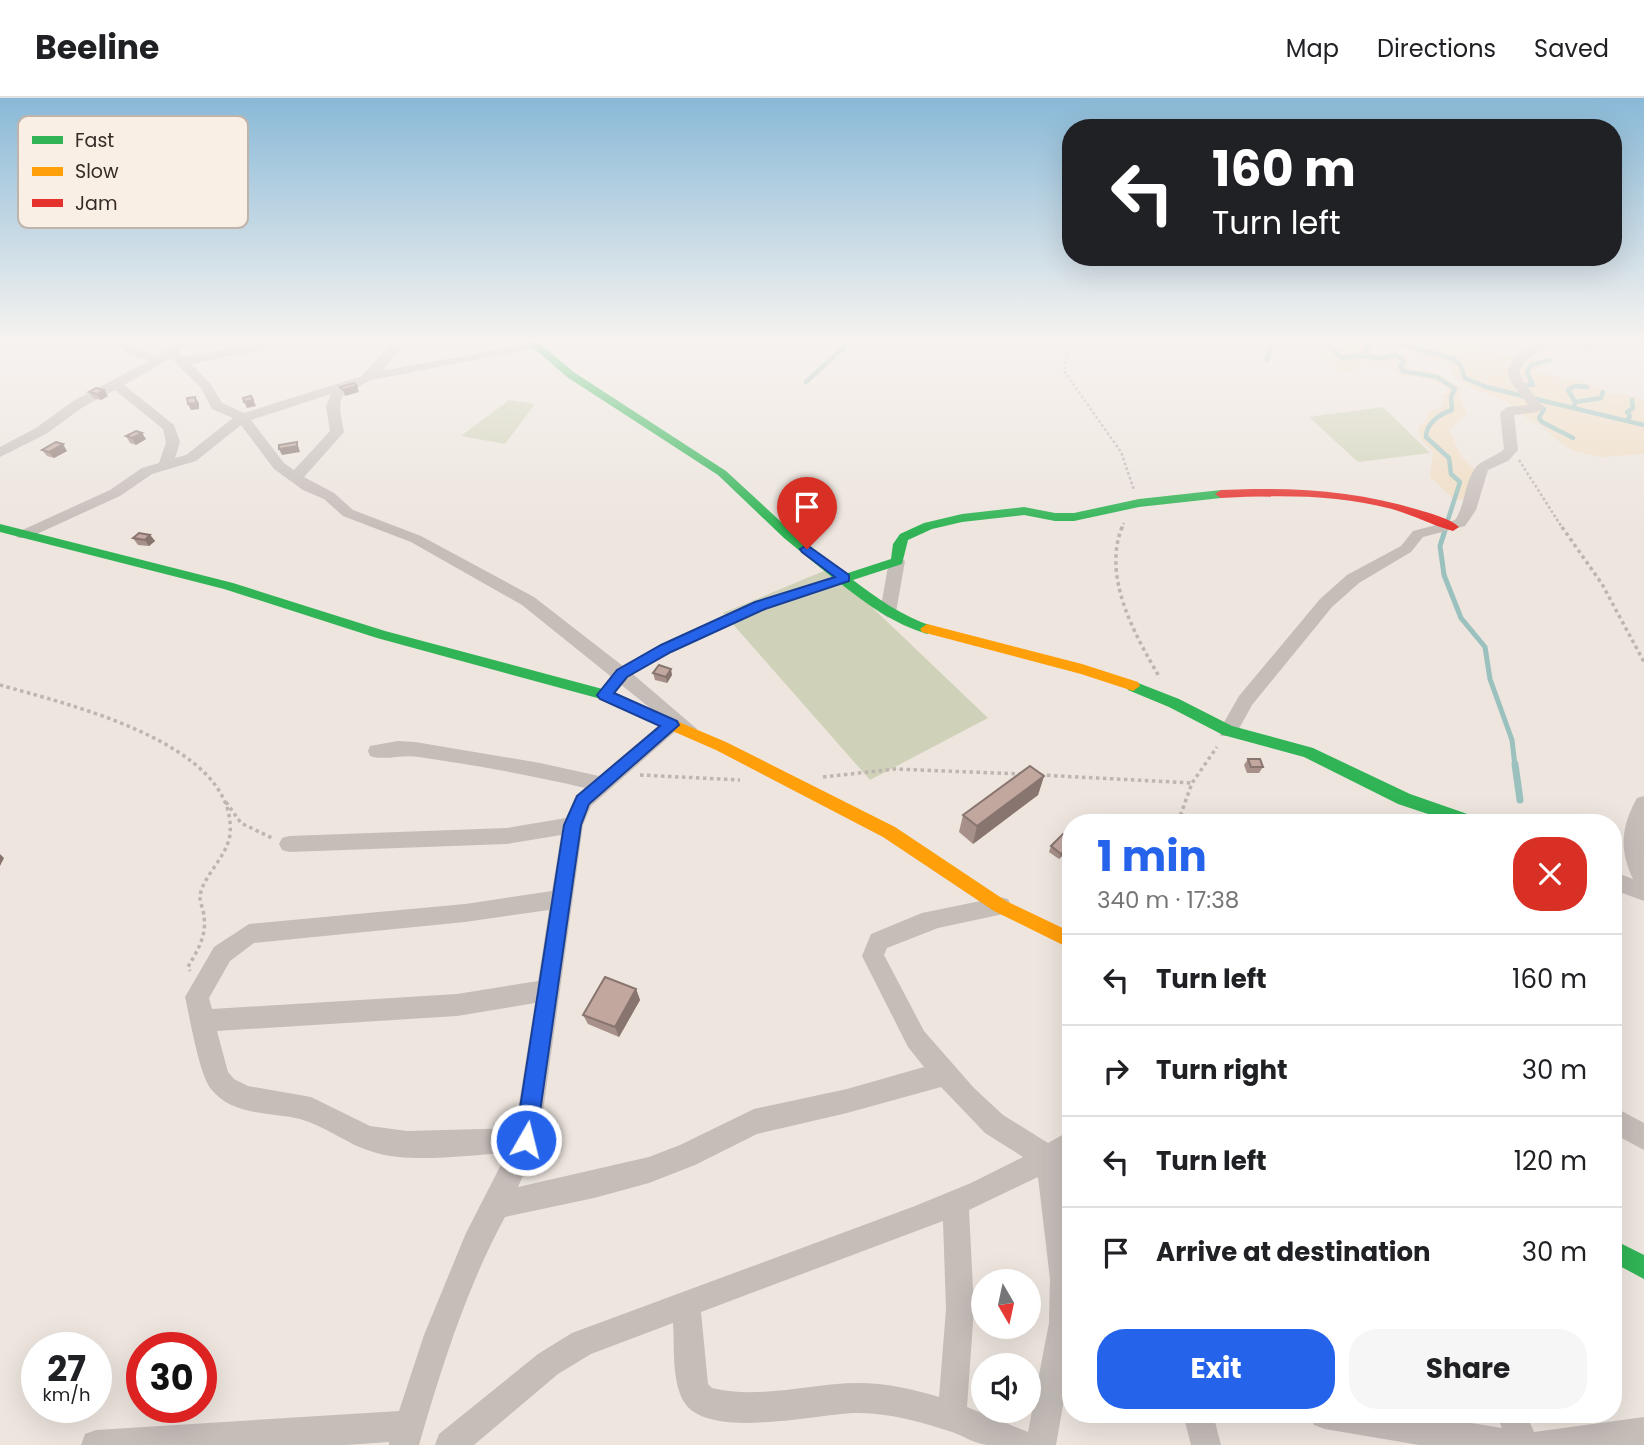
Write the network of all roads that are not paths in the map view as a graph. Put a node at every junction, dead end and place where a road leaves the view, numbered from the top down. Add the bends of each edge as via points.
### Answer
1 (77, 405) edge
2 (144, 405) edge
3 (216, 405) edge
4 (284, 405) edge
5 (332, 405) edge
6 (617, 405) edge
7 (1535, 405) edge
8 (243, 418) junction
9 (0, 453) edge
10 (166, 464) junction
11 (295, 478) junction
12 (1453, 527) junction
13 (0, 528) edge
14 (23, 535) junction
15 (897, 561) junction
16 (845, 578) junction
17 (888, 612) junction
18 (622, 674) junction
19 (605, 695) junction
20 (671, 725) junction
21 (1228, 731) junction
22 (698, 738) junction
23 (377, 751) dead end
24 (600, 784) junction
25 (1644, 804) edge
26 (1447, 814) edge
27 (573, 825) junction
28 (289, 844) road end
29 (1644, 880) edge
30 (1622, 884) edge
31 (1644, 892) edge
32 (563, 899) junction
33 (1000, 906) junction
34 (1062, 937) edge
35 (547, 990) junction
36 (199, 1009) junction
37 (947, 1073) junction
38 (1622, 1125) edge
39 (1644, 1137) edge
40 (526, 1140) junction
41 (1060, 1150) edge
42 (954, 1201) junction
43 (497, 1205) junction
44 (1062, 1236) edge
45 (1622, 1256) edge
46 (1644, 1268) edge
47 (686, 1304) junction
48 (1062, 1375) edge
49 (951, 1417) junction
50 (1200, 1423) edge
51 (1381, 1423) edge
52 (1515, 1423) edge
53 (1644, 1432) edge
54 (406, 1435) edge
55 (204, 1442) edge
56 (96, 1445) edge
57 (450, 1445) edge
58 (1022, 1445) edge
59 (1041, 1445) edge
60 (1206, 1445) edge
61 (1511, 1445) edge
62 (1524, 1445) edge
63 (1541, 1445) edge

1 - 9 street via 41,432
2 - 10 street via 171,429 172,447
3 - 8 street
4 - 8 street
5 - 11 street via 337,432
6 - 16 street via 722,473 788,535
7 - 12 street via 1537,408 1507,413 1511,450 1483,467 1465,518
8 - 10 street via 191,458
8 - 11 street via 279,466
10 - 14 street
11 - 18 street via 330,496 348,513 416,539 528,601
12 - 15 street via 1412,509 1315,492 1197,495 1064,519 1007,511 958,519 903,537
12 - 21 street via 1418,534 1406,549 1353,579 1326,603 1245,701
13 - 14 street
14 - 19 street via 228,586 382,635
15 - 16 street
15 - 17 street
16 - 17 street
16 - 18 street via 760,606 666,648
17 - 21 street via 953,638 1075,666 1174,703
18 - 19 street
18 - 22 street
19 - 20 street
20 - 22 street
20 - 24 street
21 - 26 street via 1308,752 1404,799
22 - 33 street via 889,832
23 - 24 street via 415,750
24 - 27 street via 583,800
25 - 29 street via 1632,829 1631,846
27 - 28 street via 507,835
27 - 32 street
30 - 31 street
32 - 35 street
32 - 36 street via 249,934 222,954
33 - 34 street
33 - 37 street via 948,915 889,936 874,948 877,965 916,1039
35 - 36 street via 375,1012
35 - 40 street
36 - 40 street via 217,1079 223,1088 239,1095 309,1109 388,1143
37 - 41 street via 994,1124
37 - 43 street via 754,1122 649,1170
38 - 39 street
40 - 43 street
41 - 42 street
41 - 44 street
42 - 47 street
42 - 49 street via 961,1293
43 - 54 street via 476,1242 434,1345
45 - 46 street
47 - 49 street via 693,1387 706,1402 741,1406 858,1398
47 - 57 street via 566,1351
48 - 59 street
49 - 58 street
50 - 60 street
51 - 61 street
52 - 62 street
53 - 63 street
54 - 55 street
55 - 56 street

